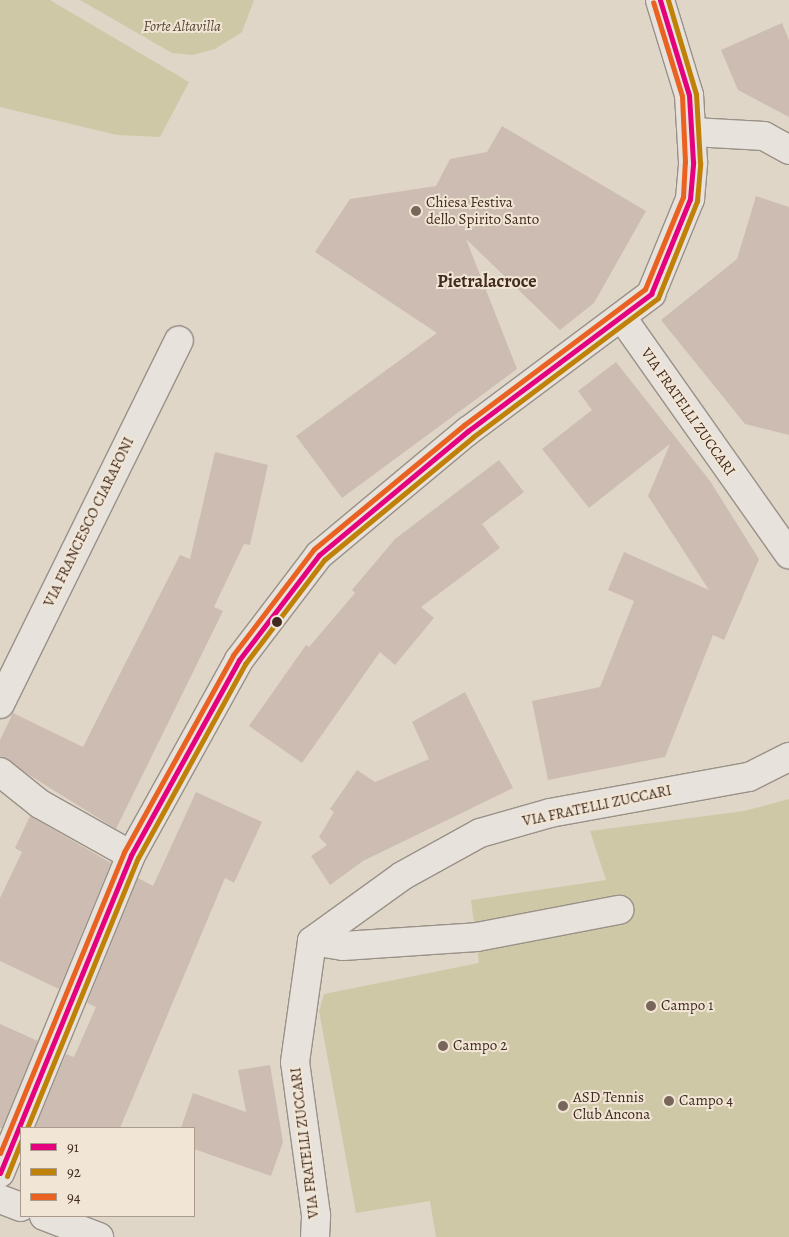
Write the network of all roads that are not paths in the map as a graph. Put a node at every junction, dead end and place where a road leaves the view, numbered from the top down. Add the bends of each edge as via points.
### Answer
1 (660, 0) edge
2 (693, 132) junction
3 (789, 150) edge
4 (623, 319) junction
5 (179, 341) dead end
6 (789, 554) edge
7 (0, 704) edge
8 (789, 757) edge
9 (0, 772) edge
10 (131, 855) junction
11 (620, 910) dead end
12 (312, 941) junction
13 (0, 1173) edge
14 (0, 1199) edge
15 (20, 1207) edge
16 (47, 1217) edge
17 (99, 1237) edge
18 (314, 1237) edge

1 - 2 street via 689,95
2 - 3 street via 764,136
2 - 4 street via 690,199 680,231 651,294
4 - 6 street, VIA FRATELLI ZUCCARI
4 - 10 street via 468,431 320,555 239,660
5 - 7 street, VIA FRANCESCO CIARAFONI
8 - 12 street, VIA FRATELLI ZUCCARI via 749,777 550,813 480,833 402,876
9 - 10 street via 40,804
10 - 13 street
11 - 12 street via 477,937 343,946
12 - 18 street, VIA FRATELLI ZUCCARI via 295,1062 316,1215
14 - 15 street
16 - 17 street

